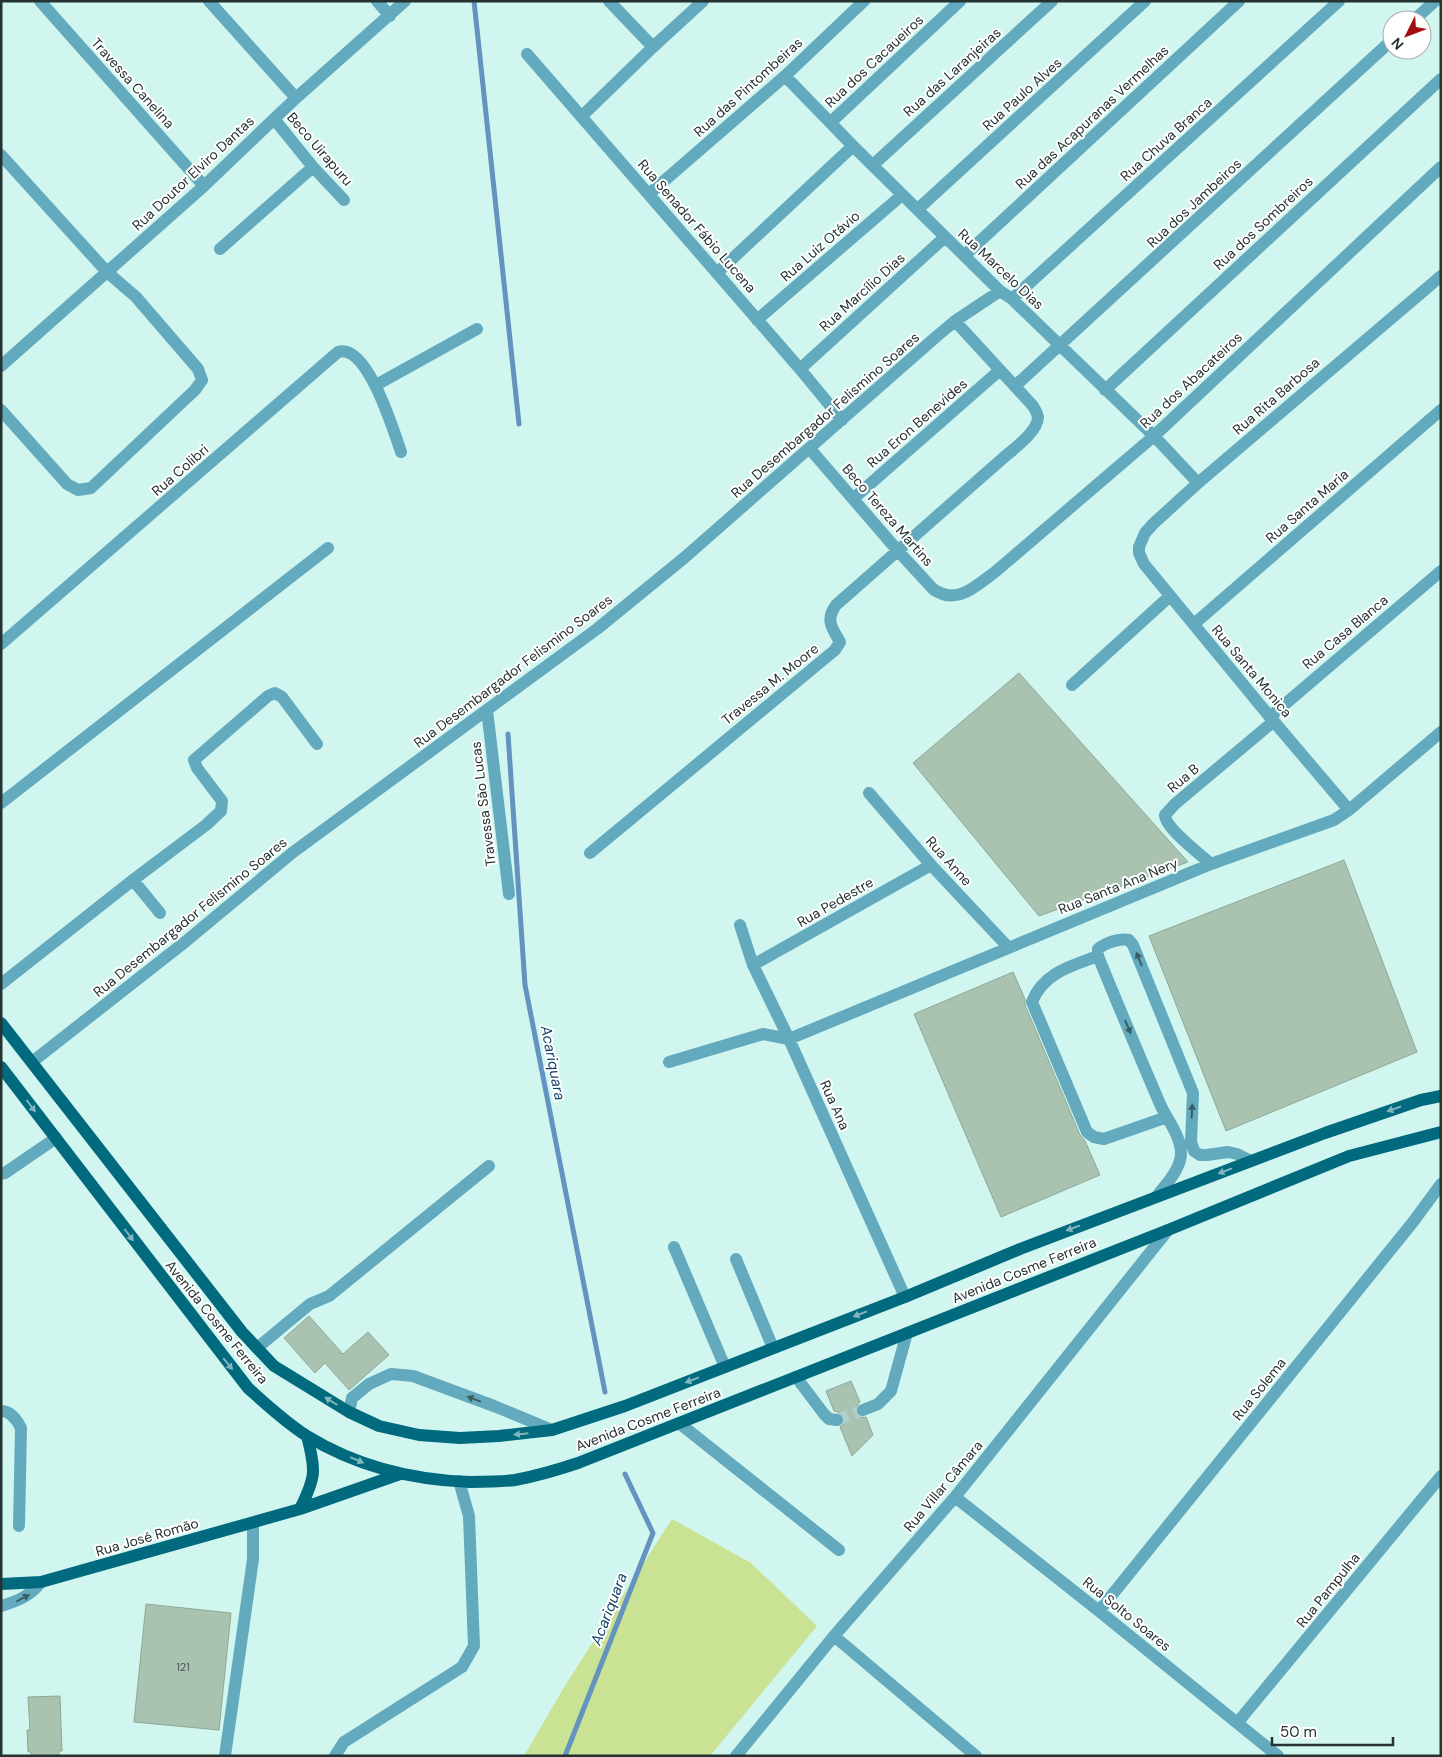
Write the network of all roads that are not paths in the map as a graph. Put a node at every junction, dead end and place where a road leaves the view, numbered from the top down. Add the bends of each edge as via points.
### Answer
1 (40, 1) edge
2 (209, 1) edge
3 (377, 1) edge
4 (405, 1) edge
5 (609, 1) edge
6 (703, 1) edge
7 (864, 1) edge
8 (960, 1) edge
9 (1052, 1) edge
10 (1145, 1) edge
11 (1239, 1) edge
12 (1339, 1) edge
13 (1435, 1) edge
14 (1425, 10) edge
15 (390, 16) junction
16 (653, 47) junction
17 (1382, 49) edge
18 (527, 54) dead end
19 (785, 76) junction
20 (1441, 79) edge
21 (296, 98) junction
22 (582, 116) junction
23 (274, 119) junction
24 (831, 122) junction
25 (853, 146) junction
26 (1, 155) edge
27 (873, 165) junction
28 (1441, 166) edge
29 (313, 167) junction
30 (204, 186) junction
31 (649, 194) junction
32 (902, 195) junction
33 (344, 200) dead end
34 (918, 209) junction
35 (945, 237) junction
36 (220, 250) dead end
37 (965, 255) junction
38 (107, 272) junction
39 (716, 273) junction
40 (1441, 276) edge
41 (1000, 290) junction
42 (1012, 299) junction
43 (757, 320) junction
44 (955, 321) junction
45 (477, 330) dead end
46 (1060, 346) junction
47 (1, 366) edge
48 (800, 369) junction
49 (1000, 370) junction
50 (376, 385) junction
51 (1015, 386) junction
52 (1105, 390) junction
53 (1, 410) edge
54 (1441, 410) edge
55 (842, 420) junction
56 (1154, 436) junction
57 (810, 448) junction
58 (401, 452) dead end
59 (1198, 483) junction
60 (854, 498) junction
61 (1139, 547) joint
62 (328, 548) dead end
63 (898, 550) junction
64 (1441, 571) edge
65 (948, 596) joint
66 (1170, 596) junction
67 (1194, 624) junction
68 (1, 644) edge
69 (1072, 686) dead end
70 (487, 710) junction
71 (1272, 719) junction
72 (1441, 732) edge
73 (317, 744) dead end
74 (870, 792) dead end
75 (1, 803) edge
76 (1349, 810) junction
77 (590, 853) dead end
78 (1210, 864) junction
79 (931, 865) junction
80 (133, 880) junction
81 (509, 894) dead end
82 (160, 913) dead end
83 (740, 924) dead end
84 (1008, 947) junction
85 (1098, 956) junction
86 (754, 965) junction
87 (1, 984) edge
88 (1, 1023) edge
89 (789, 1039) junction
90 (32, 1062) junction
91 (669, 1062) dead end
92 (1, 1067) edge
93 (1441, 1096) edge
94 (1167, 1118) junction
95 (1441, 1132) edge
96 (56, 1138) junction
97 (1251, 1161) junction
98 (488, 1166) dead end
99 (1, 1174) edge
100 (1441, 1184) edge
101 (1157, 1196) junction
102 (1168, 1230) junction
103 (674, 1247) dead end
104 (736, 1259) dead end
105 (905, 1297) junction
106 (907, 1333) junction
107 (257, 1348) junction
108 (773, 1348) junction
109 (725, 1367) junction
110 (796, 1377) junction
111 (863, 1410) tunnel mouth
112 (1, 1411) edge
113 (349, 1412) junction
114 (838, 1420) dead end
115 (679, 1423) junction
116 (552, 1430) junction
117 (307, 1436) junction
118 (400, 1474) junction
119 (1441, 1476) edge
120 (459, 1481) junction
121 (955, 1497) junction
122 (300, 1509) junction
123 (253, 1523) junction
124 (19, 1526) dead end
125 (839, 1550) dead end
126 (41, 1582) junction
127 (1, 1584) edge
128 (1, 1606) edge
129 (1099, 1611) junction
130 (834, 1636) junction
131 (1238, 1722) junction
132 (226, 1756) edge
133 (335, 1756) edge
134 (736, 1756) edge
135 (976, 1756) edge
136 (1278, 1756) edge

1 - 30 street, Travessa Canelina
2 - 21 street
3 - 15 street
4 - 15 street, Rua Doutor Elviro Dantas
5 - 16 street
6 - 16 street
7 - 19 street, Rua das Pintombeiras
8 - 24 street, Rua dos Cacaueiros
9 - 27 street, Rua das Laranjeiras
10 - 34 street, Rua Paulo Alves
11 - 37 street, Rua das Acapuranas Vermelhas
12 - 42 street, Rua Chuva Branca
13 - 14 street
15 - 21 street, Rua Doutor Elviro Dantas
16 - 22 street
17 - 46 street, Rua dos Jambeiros
18 - 22 street, Rua Senador Fábio Lucena
19 - 24 street, Rua Marcelo Dias
19 - 31 street, Rua das Pintombeiras
20 - 52 street, Rua dos Sombreiros
21 - 23 street, Rua Doutor Elviro Dantas
22 - 31 street, Rua Senador Fábio Lucena
23 - 29 street, Beco Uirapuru
23 - 30 street, Rua Doutor Elviro Dantas
24 - 25 street, Rua Marcelo Dias
25 - 27 street, Rua Marcelo Dias
25 - 39 street
26 - 38 street
27 - 32 street, Rua Marcelo Dias
28 - 56 street, Rua dos Abacateiros
29 - 33 street, Beco Uirapuru
29 - 36 street
30 - 38 street, Rua Doutor Elviro Dantas
31 - 39 street, Rua Senador Fábio Lucena
32 - 34 street, Rua Marcelo Dias
32 - 43 street, Rua Luiz Otávio
34 - 35 street, Rua Marcelo Dias
35 - 37 street, Rua Marcelo Dias
35 - 48 street, Rua Marcílio Dias
37 - 41 street, Rua Marcelo Dias
38 - 47 street, Rua Doutor Elviro Dantas
38 - 53 street via 136,297 198,369 202,380 195,390 91,488 78,490 67,484
39 - 43 street, Rua Senador Fábio Lucena
40 - 59 street, Rua Rita Barbosa
41 - 42 street, Rua Marcelo Dias
41 - 44 street, Rua Desembargador Felismino Soares
42 - 46 street, Rua Marcelo Dias
43 - 48 street, Rua Senador Fábio Lucena
44 - 49 street
44 - 55 street, Rua Desembargador Felismino Soares
45 - 50 street
46 - 51 street, Rua dos Jambeiros
46 - 52 street, Rua Marcelo Dias
48 - 55 street, Rua Senador Fábio Lucena
49 - 51 street
49 - 60 street, Rua Eron Benevides
50 - 58 street, Rua Colibri
50 - 68 street, Rua Colibri via 355,356 346,351 338,352
51 - 63 street, Travessa M. Moore via 1037,413 1036,426
52 - 56 street, Rua Marcelo Dias
54 - 67 street, Rua Santa Maria
55 - 57 street, Rua Desembargador Felismino Soares
56 - 59 street, Rua Marcelo Dias
56 - 65 street, Rua dos Abacateiros via 986,579 971,590
57 - 60 street, Beco Tereza Martins
57 - 70 street, Rua Desembargador Felismino Soares via 597,629
59 - 61 street, Rua Rita Barbosa via 1149,528
60 - 63 street, Beco Tereza Martins
61 - 66 street, Rua Santa Monica via 1144,564
62 - 75 street
63 - 65 street, Beco Tereza Martins via 933,589
63 - 77 street, Travessa M. Moore via 831,612 832,626 840,642 835,650
64 - 71 street, Rua Casa Blanca
66 - 67 street, Rua Santa Monica
66 - 69 street
67 - 71 street, Rua Santa Monica
70 - 81 street, Travessa São Lucas
70 - 90 street, Rua Desembargador Felismino Soares via 292,853
71 - 76 street, Rua Santa Monica
71 - 78 street, Rua B via 1165,816 1171,828
72 - 76 street, Rua Santa Ana Nery
73 - 80 street via 282,697 275,693 268,696 194,760 196,768 222,801 221,811
74 - 79 street, Rua Anne
76 - 78 street, Rua Santa Ana Nery via 1334,820
78 - 84 street, Rua Santa Ana Nery
79 - 84 street, Rua Anne
79 - 86 street, Rua Pedestre
80 - 82 street
80 - 87 street
83 - 86 street, Rua Ana
84 - 89 street, Rua Santa Ana Nery
85 -> 94 street
85 - 94 street via 1050,978 1037,989 1032,1002 1087,1132 1104,1139
97 -> 85 street via 1228,1152 1200,1155 1194,1151 1190,1142 1193,1093 1133,945 1123,939 1102,946 1098,949
86 - 89 street, Rua Ana
88 - 90 main road, Avenida Cosme Ferreira
89 - 91 street via 763,1034
89 - 105 street, Rua Ana
90 - 107 main road, Avenida Cosme Ferreira
92 -> 96 main road, Avenida Cosme Ferreira
93 -> 97 main road, Avenida Cosme Ferreira via 1421,1100
94 - 101 street via 1177,1136 1180,1161
95 - 102 main road, Avenida Cosme Ferreira via 1349,1156
96 - 99 street
96 -> 117 main road, Avenida Cosme Ferreira via 248,1388
97 -> 101 main road, Avenida Cosme Ferreira
98 - 107 street via 329,1296 310,1304
100 - 129 street, Rua Solema
101 -> 105 main road, Avenida Cosme Ferreira via 1020,1248
102 - 106 main road, Avenida Cosme Ferreira
102 - 121 street, Rua Villar Câmara
103 - 109 street
104 - 108 street
105 -> 108 main road, Avenida Cosme Ferreira
106 - 110 main road, Avenida Cosme Ferreira
106 - 111 street via 891,1391 878,1404
113 -> 107 main road, Avenida Cosme Ferreira via 274,1366
108 - 109 main road, Avenida Cosme Ferreira
109 -> 116 main road, Avenida Cosme Ferreira
110 - 114 street via 824,1414 829,1419
110 - 115 main road, Avenida Cosme Ferreira
112 - 124 street via 16,1418 21,1428
116 -> 113 main road, Avenida Cosme Ferreira via 460,1438 428,1436 379,1426
116 -> 113 street via 404,1374 391,1374 368,1384 352,1398
115 - 120 main road, Avenida Cosme Ferreira via 545,1474 513,1480
115 - 125 street
117 -> 118 main road, Avenida Cosme Ferreira via 367,1464
117 - 122 main road via 314,1474
118 - 120 main road, Avenida Cosme Ferreira via 437,1481
118 - 122 main road, Rua José Romão
119 - 131 street, Rua Pampulha
120 - 133 street via 469,1516 474,1646 462,1667 344,1742
121 - 129 street, Rua Solto Soares
121 - 130 street, Rua Villar Câmara
122 - 123 main road, Rua José Romão
123 - 126 main road, Rua José Romão
123 - 132 street via 253,1559
126 - 127 main road, Rua José Romão
128 -> 126 street via 23,1599
129 - 131 street, Rua Solto Soares
130 - 134 street, Rua Villar Câmara
130 - 135 street
131 - 136 street, Rua Solto Soares

